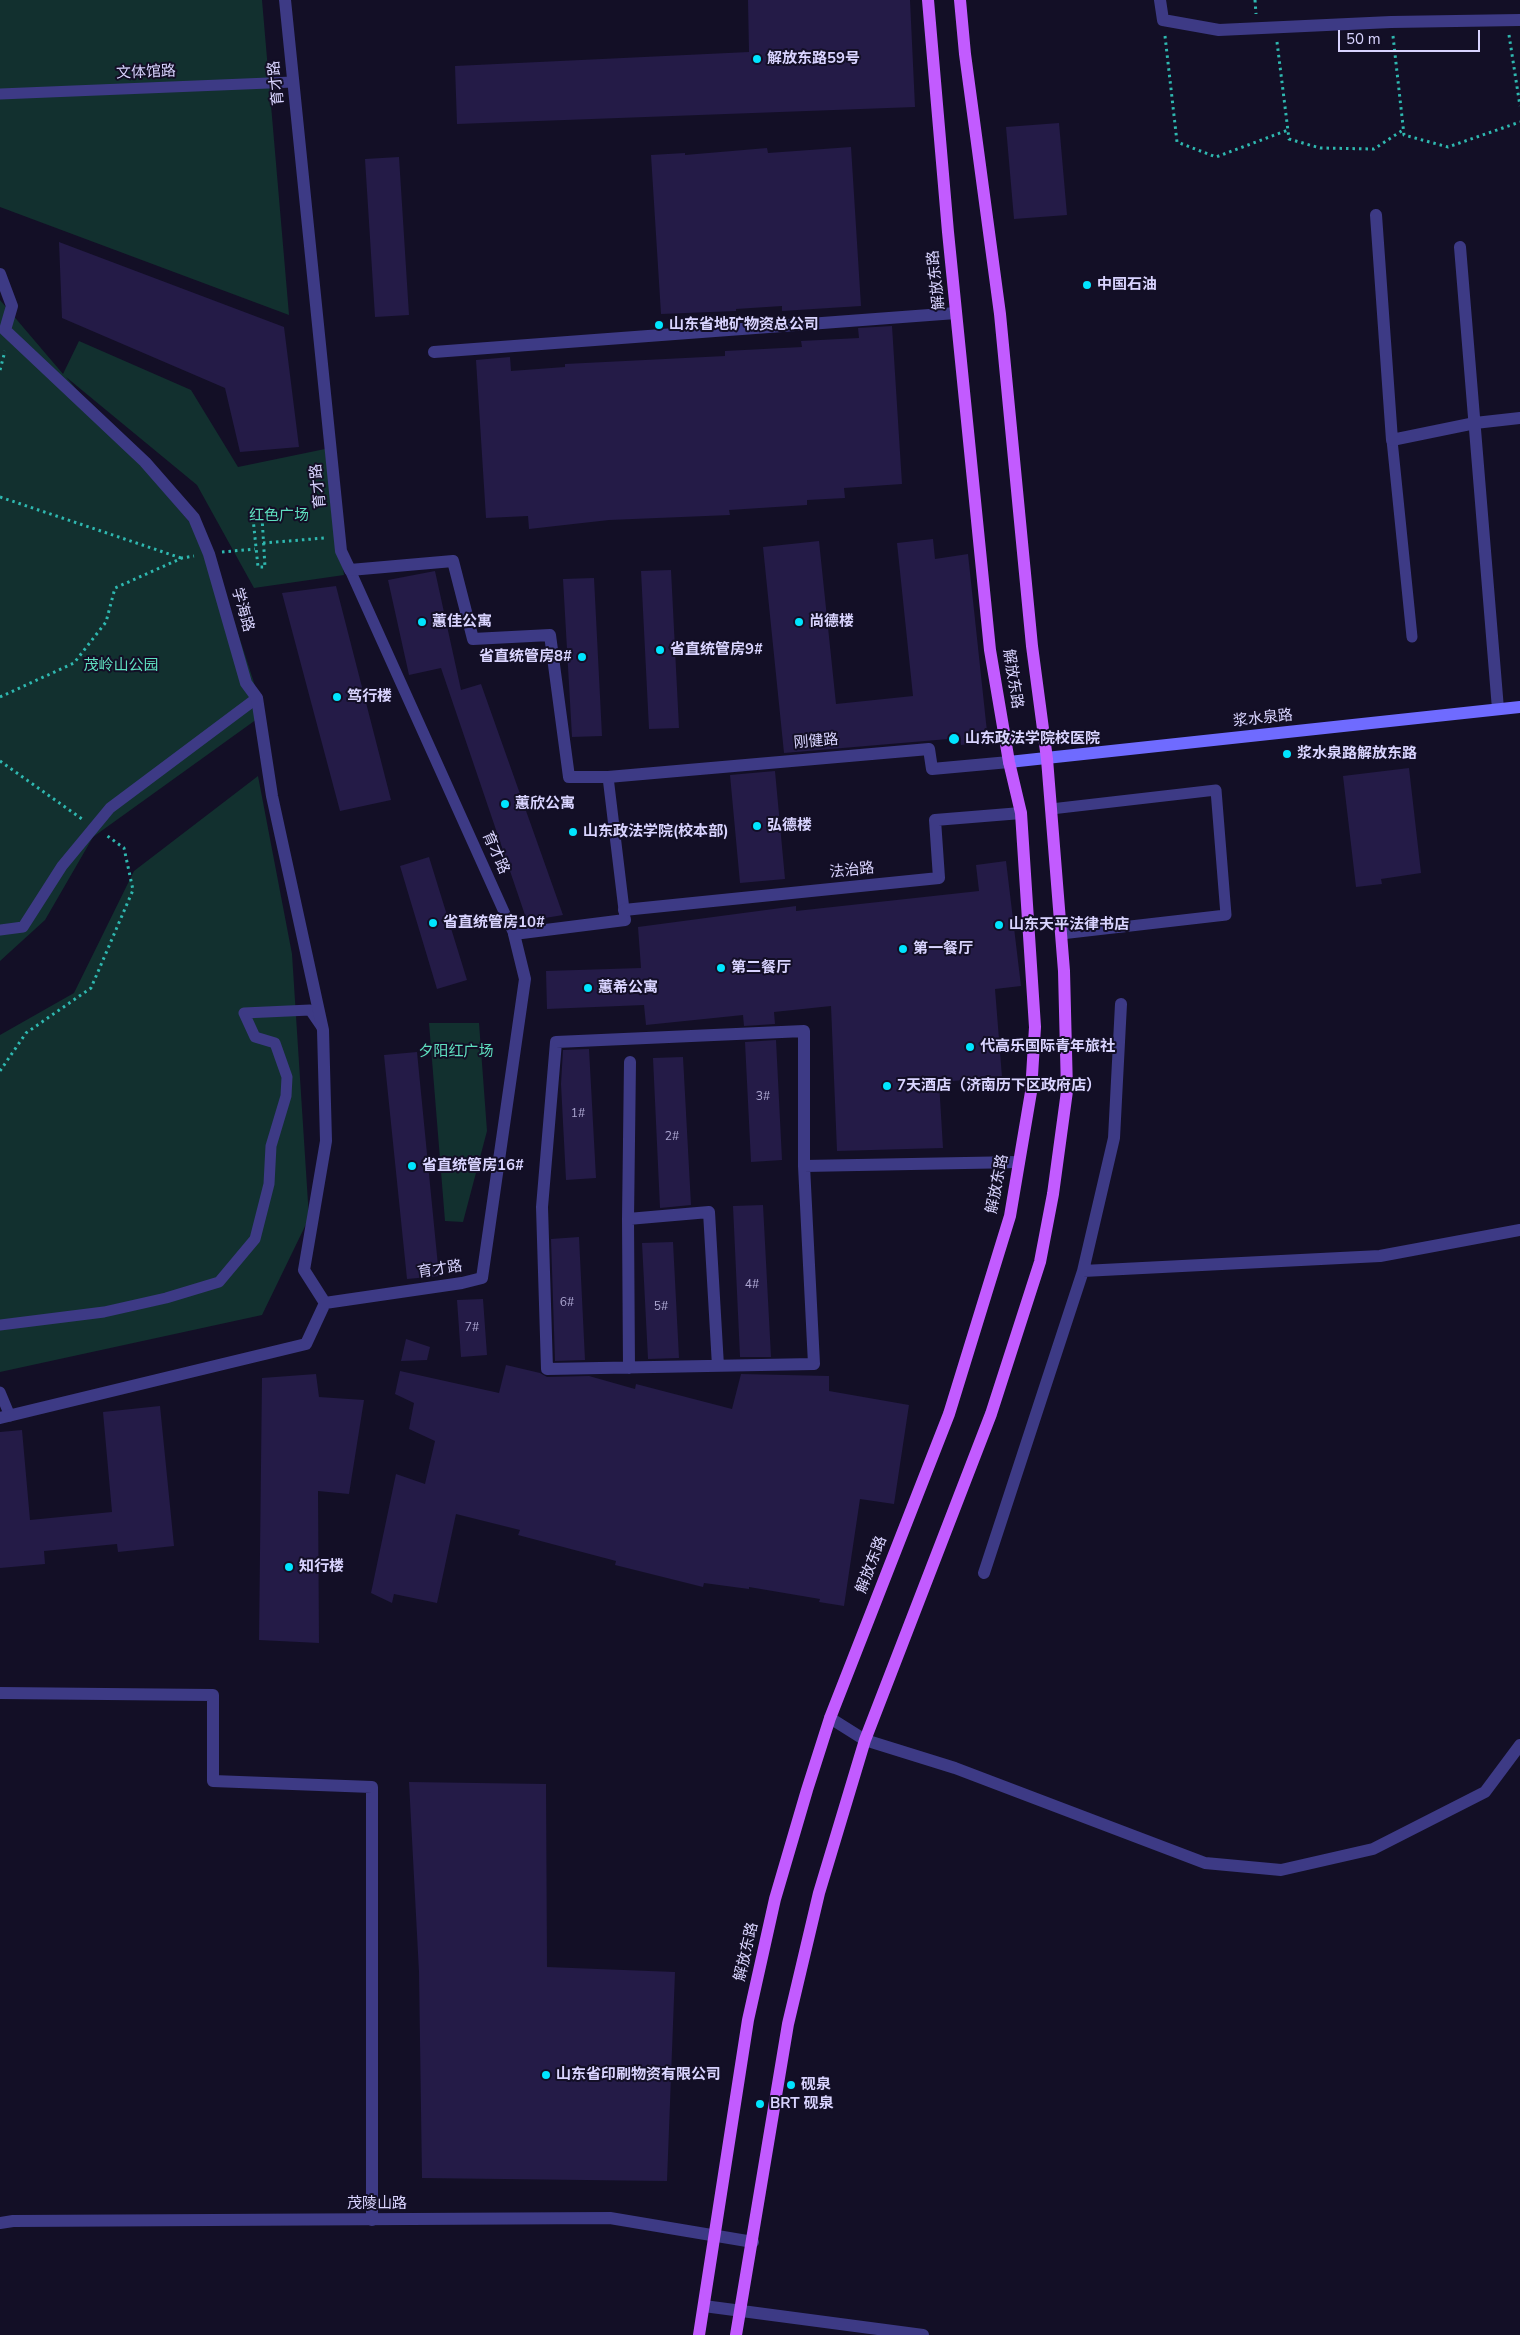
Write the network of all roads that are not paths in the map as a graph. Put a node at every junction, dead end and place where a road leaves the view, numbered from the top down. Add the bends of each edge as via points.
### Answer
1 (285, 0) edge
2 (928, 0) edge
3 (960, 0) edge
4 (1160, 0) edge
5 (1520, 20) edge
6 (293, 82) junction
7 (0, 94) edge
8 (1376, 215) dead end
9 (1460, 247) dead end
10 (0, 274) edge
11 (956, 313) junction
12 (434, 352) dead end
13 (1520, 418) edge
14 (1475, 424) junction
15 (1392, 440) junction
16 (350, 570) junction
17 (1412, 637) dead end
18 (257, 698) junction
19 (1520, 707) edge
20 (1498, 709) junction
21 (1047, 759) junction
22 (1009, 762) junction
23 (608, 777) junction
24 (1051, 809) junction
25 (1021, 813) junction
26 (625, 915) junction
27 (0, 930) edge
28 (514, 934) junction
29 (1061, 934) junction
30 (1120, 1004) dead end
31 (323, 1030) junction
32 (630, 1062) dead end
33 (1019, 1162) junction
34 (804, 1166) junction
35 (628, 1219) junction
36 (1520, 1230) edge
37 (1083, 1271) junction
38 (324, 1303) junction
39 (0, 1325) edge
40 (718, 1366) junction
41 (629, 1368) junction
42 (0, 1392) edge
43 (5, 1417) edge
44 (984, 1573) dead end
45 (0, 1693) edge
46 (830, 1718) junction
47 (865, 1740) junction
48 (1520, 1745) edge
49 (372, 2220) junction
50 (0, 2224) edge
51 (715, 2235) junction
52 (753, 2242) junction
53 (704, 2306) junction
54 (740, 2312) junction
55 (700, 2335) edge
56 (736, 2335) edge
57 (923, 2335) edge

1 - 6 street, 育才路
2 - 11 main road, 解放东路
3 - 21 main road, 解放东路 via 1000,314 1032,646
4 - 5 street via 1163,20 1219,30
6 - 7 lane, 文体馆路
6 - 16 street, 育才路 via 341,551
8 - 15 street
9 - 14 street
10 - 18 street, 学海路 via 12,306 5,330 145,462 194,518 209,554 246,683
11 - 12 street
11 - 22 main road, 解放东路 via 990,650
13 - 14 street
14 - 15 street
14 - 20 street
15 - 17 lane
16 - 23 street via 454,561 473,639 550,635 569,777
16 - 28 lane, 育才路
18 - 27 lane via 110,808 62,866 23,927
18 - 31 street, 学海路 via 272,796
19 - 20 main road, 浆水泉路
20 - 21 main road, 浆水泉路
21 - 22 main road, 浆水泉路
21 - 24 main road, 解放东路
22 - 23 street, 刚健路 via 932,769 929,749
22 - 25 main road, 解放东路
23 - 26 lane
24 - 29 main road, 解放东路
24 - 29 lane via 1216,790 1226,915
25 - 26 street, 法治路 via 935,820 939,878
25 - 33 main road, 解放东路 via 1035,1026 1031,1092
26 - 28 street
28 - 38 street, 育才路 via 525,979 482,1278
29 - 47 main road, 解放东路 via 1067,1091 1040,1262 991,1414
30 - 37 street via 1114,1138
31 - 38 street, 学海路 via 326,1141 304,1270
31 - 39 lane via 310,1010 244,1013 255,1037 276,1043 287,1077 286,1096 271,1146 269,1184 255,1239 220,1282 104,1312
32 - 35 street
33 - 34 street
33 - 46 main road, 解放东路 via 1010,1216 949,1414
34 - 40 street via 814,1364
34 - 41 street via 804,1031 556,1042 542,1208 547,1369
35 - 40 street via 709,1212
35 - 41 street
36 - 37 street via 1380,1256
37 - 44 street
38 - 43 street via 306,1344
40 - 41 street
42 - 43 lane
45 - 49 street via 212,1695 213,1781 372,1788
46 - 47 street
46 - 51 main road, 解放东路 via 775,1899 748,2020
47 - 48 street via 955,1768 1205,1863 1281,1870 1373,1849 1485,1792
47 - 52 main road, 解放东路 via 819,1893 788,2024
49 - 50 street, 茂陵山路 via 13,2221
49 - 51 street, 茂陵山路 via 610,2218
51 - 52 street, 茂陵山路
51 - 53 main road, 解放东路
52 - 54 main road, 解放东路
53 - 54 street
53 - 55 main road, 解放东路
54 - 56 main road, 解放东路
54 - 57 street

